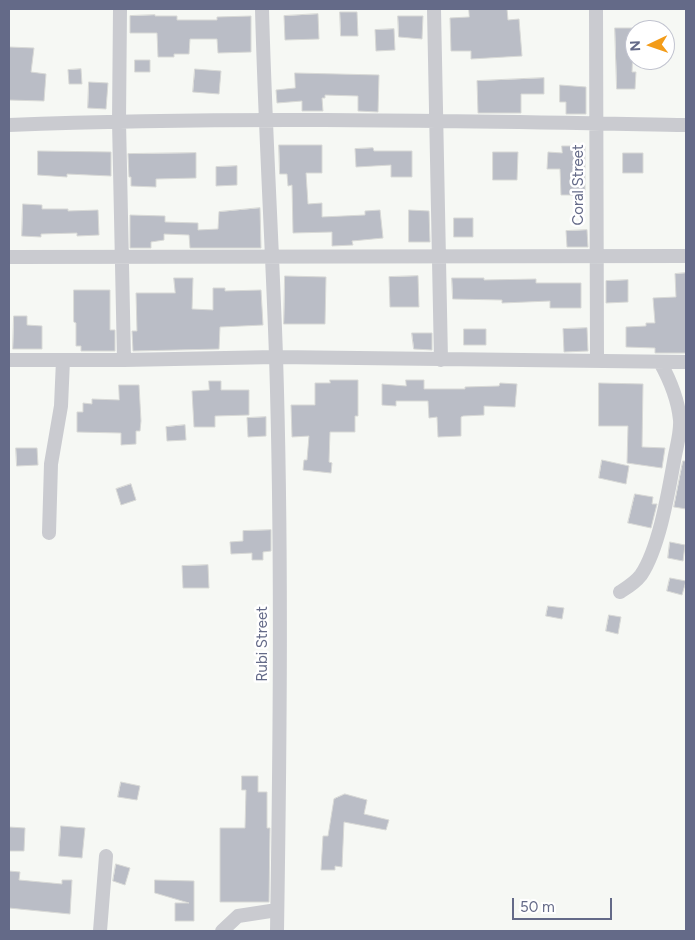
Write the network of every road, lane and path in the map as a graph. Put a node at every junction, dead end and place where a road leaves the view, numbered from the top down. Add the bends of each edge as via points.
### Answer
1 (120, 9) edge
2 (262, 9) edge
3 (434, 9) edge
4 (596, 9) edge
5 (265, 119) junction
6 (119, 121) junction
7 (435, 122) junction
8 (595, 123) junction
9 (9, 125) edge
10 (686, 125) edge
11 (121, 256) junction
12 (440, 256) junction
13 (686, 256) edge
14 (9, 257) edge
15 (272, 257) junction
16 (596, 257) junction
17 (276, 358) junction
18 (9, 360) edge
19 (63, 360) junction
20 (124, 360) junction
21 (441, 360) junction
22 (596, 361) junction
23 (660, 362) junction
24 (686, 362) edge
25 (49, 533) dead end
26 (620, 592) dead end
27 (106, 856) dead end
28 (277, 910) junction
29 (100, 931) edge
30 (222, 931) edge
31 (277, 931) edge

1 - 6 street
2 - 5 street, Rubi Street
3 - 7 street
4 - 8 street, Coral Street
5 - 6 street
5 - 7 street
5 - 15 street, Rubi Street
6 - 9 street
6 - 11 street
7 - 8 street
7 - 12 street
8 - 10 street
8 - 16 street, Coral Street
11 - 14 street
11 - 15 street
11 - 20 street
12 - 15 street
12 - 16 street
12 - 21 street
13 - 16 street
15 - 17 street, Rubi Street
16 - 22 street, Coral Street
17 - 20 street
17 - 21 street
17 - 28 street, Rubi Street via 280,624
18 - 19 street
19 - 20 street
19 - 25 street via 61,406 51,464
21 - 22 street
22 - 23 street
23 - 24 street
23 - 26 street via 678,406 679,432 667,498 650,559 634,583
27 - 29 street
28 - 30 street via 238,916
28 - 31 street, Rubi Street

